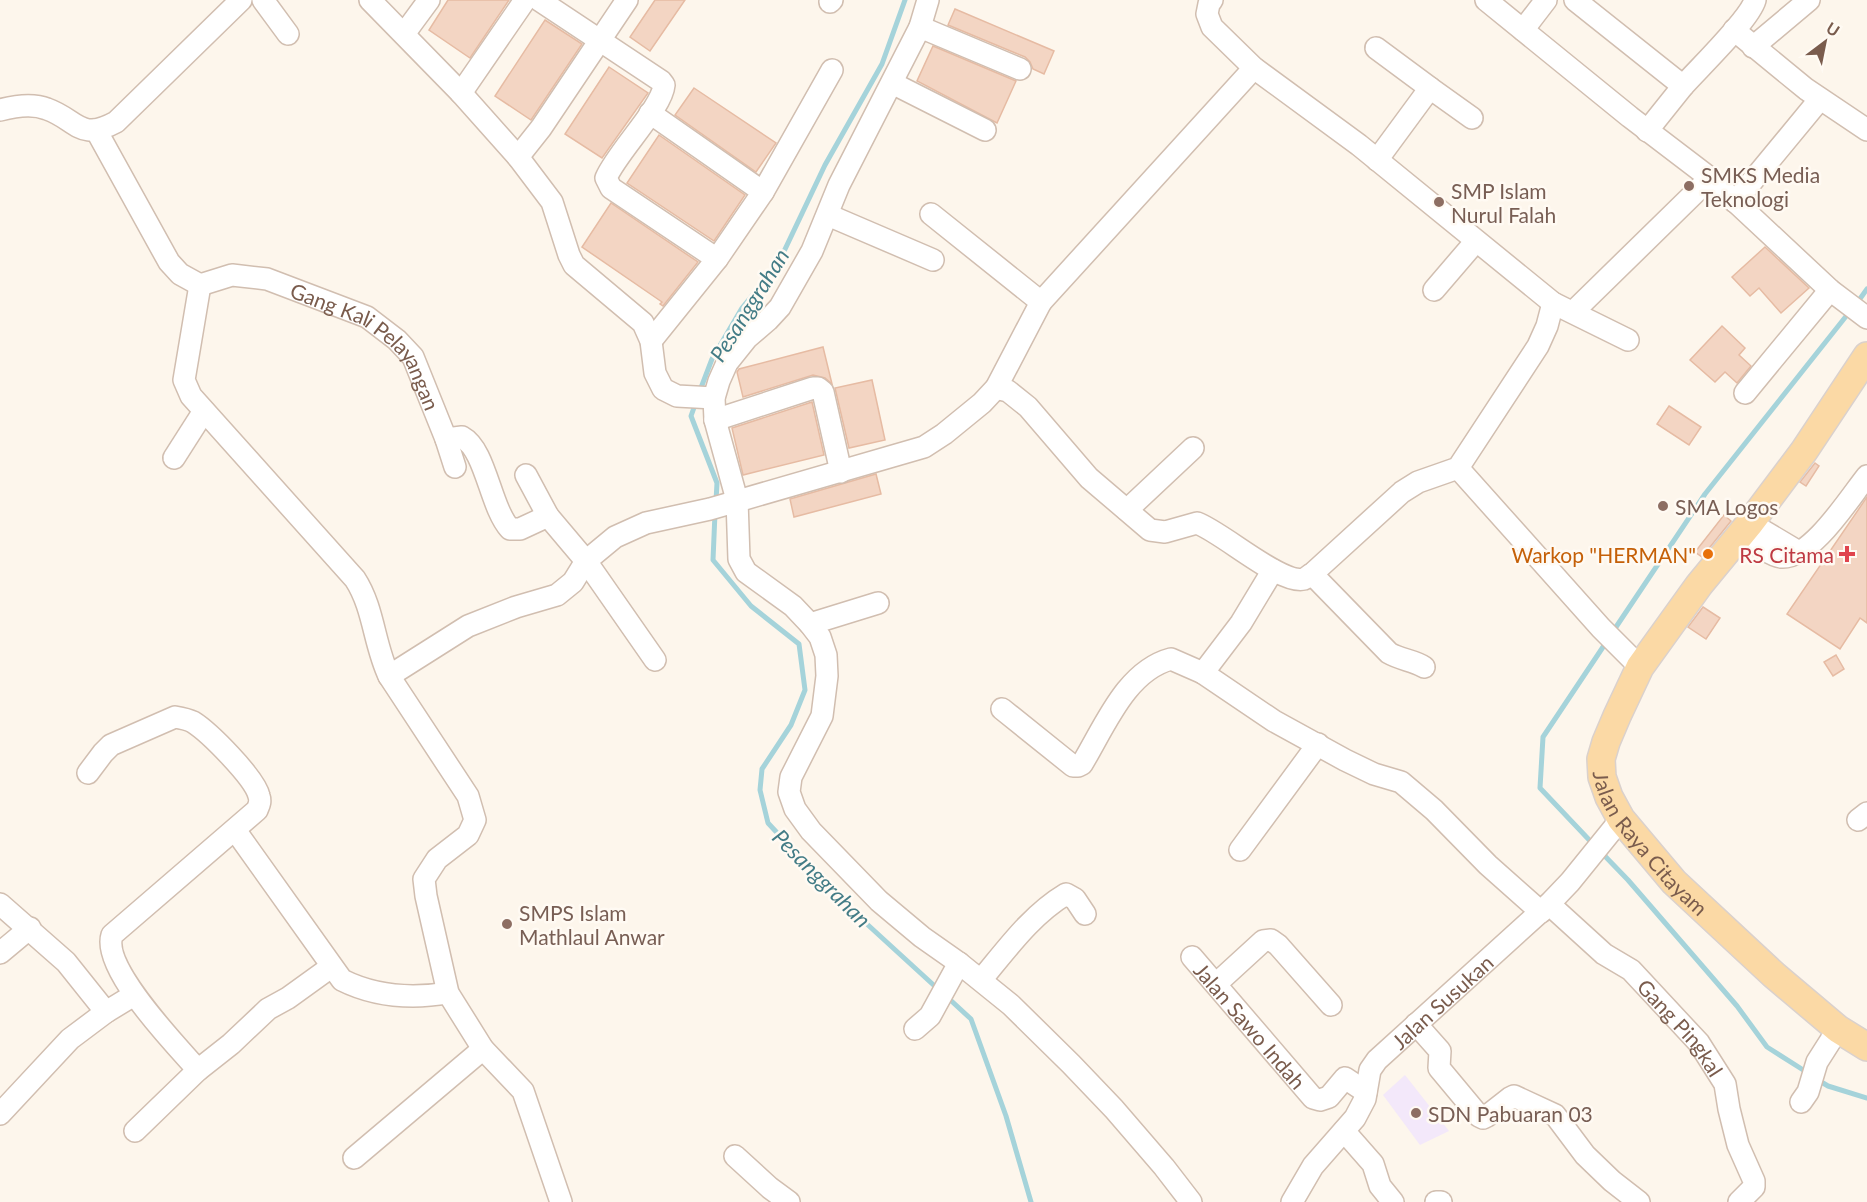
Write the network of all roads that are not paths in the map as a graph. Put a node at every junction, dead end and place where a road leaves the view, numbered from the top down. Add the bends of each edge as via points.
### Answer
1 (241, 0) edge
2 (263, 0) edge
3 (370, 0) edge
4 (429, 0) edge
5 (525, 0) edge
6 (539, 0) edge
7 (627, 0) edge
8 (928, 0) edge
9 (1212, 0) edge
10 (1486, 0) edge
11 (1546, 0) edge
12 (1575, 0) edge
13 (1755, 0) edge
14 (1809, 0) edge
15 (920, 27) junction
16 (1523, 30) junction
17 (1734, 30) junction
18 (288, 34) dead end
19 (404, 34) junction
20 (598, 41) junction
21 (1753, 47) junction
22 (1376, 48) dead end
23 (1254, 68) junction
24 (1020, 69) dead end
25 (832, 70) dead end
26 (892, 83) junction
27 (1683, 87) junction
28 (1430, 88) junction
29 (461, 93) junction
30 (1820, 99) junction
31 (0, 110) edge
32 (650, 113) junction
33 (1472, 118) dead end
34 (105, 127) junction
35 (985, 130) dead end
36 (1867, 130) edge
37 (1647, 131) junction
38 (518, 157) junction
39 (1377, 160) junction
40 (1710, 178) junction
41 (763, 192) junction
42 (1736, 202) junction
43 (931, 214) dead end
44 (828, 215) junction
45 (1476, 241) junction
46 (717, 258) junction
47 (933, 260) dead end
48 (205, 283) junction
49 (1434, 290) dead end
50 (1835, 293) junction
51 (1041, 302) junction
52 (1553, 303) junction
53 (1573, 312) junction
54 (1867, 318) edge
55 (1628, 340) dead end
56 (651, 341) junction
57 (1867, 356) edge
58 (996, 388) junction
59 (1745, 393) dead end
60 (709, 398) junction
61 (204, 411) junction
62 (715, 420) junction
63 (446, 439) junction
64 (1193, 448) dead end
65 (174, 458) dead end
66 (455, 467) dead end
67 (1458, 468) junction
68 (841, 472) junction
69 (526, 475) dead end
70 (1867, 476) edge
71 (726, 504) junction
72 (1127, 510) junction
73 (548, 516) junction
74 (1746, 528) junction
75 (586, 561) junction
76 (1274, 570) junction
77 (1312, 574) junction
78 (879, 603) dead end
79 (810, 624) junction
80 (1630, 659) junction
81 (655, 660) dead end
82 (1424, 667) dead end
83 (1203, 673) junction
84 (389, 676) junction
85 (1002, 709) dead end
86 (1318, 744) junction
87 (88, 773) dead end
88 (1615, 827) junction
89 (235, 830) junction
90 (1240, 850) dead end
91 (0, 904) edge
92 (1545, 908) junction
93 (1086, 914) dead end
94 (30, 928) junction
95 (0, 953) edge
96 (1192, 957) dead end
97 (332, 967) junction
98 (955, 970) junction
99 (981, 980) junction
100 (1216, 984) junction
101 (448, 993) junction
102 (134, 995) junction
103 (1331, 1005) dead end
104 (106, 1012) junction
105 (1416, 1024) junction
106 (915, 1029) dead end
107 (1838, 1029) junction
108 (1867, 1047) edge
109 (483, 1049) junction
110 (198, 1070) junction
111 (1366, 1092) junction
112 (1805, 1097) dead end
113 (0, 1114) edge
114 (135, 1131) dead end
115 (1344, 1131) junction
116 (735, 1156) dead end
117 (354, 1158) dead end
118 (1747, 1194) edge
119 (561, 1202) edge
120 (789, 1202) edge
121 (1191, 1202) edge
122 (1292, 1202) edge
123 (1393, 1202) edge
124 (1436, 1202) edge
125 (1441, 1202) edge
126 (1639, 1202) edge

1 - 34 street
2 - 18 street
3 - 19 street
4 - 19 street
5 - 29 street
6 - 20 street
7 - 20 street
8 - 15 street
9 - 23 street via 1207,14 1212,27
10 - 16 street
11 - 16 street
12 - 27 street
13 - 17 street
14 - 21 street
15 - 24 street
15 - 26 street
16 - 37 street
17 - 21 street
17 - 27 street
19 - 29 street
20 - 32 street via 664,85
20 - 38 street
21 - 30 street
22 - 28 street
23 - 39 street
23 - 51 street
25 - 41 street
26 - 35 street
26 - 44 street via 839,185
27 - 37 street
28 - 33 street
28 - 39 street
29 - 38 street
30 - 36 street
30 - 42 street
31 - 34 street via 16,106 46,108 87,131
32 - 41 street
32 - 46 street via 606,178 612,188
34 - 48 street via 169,262 180,274
37 - 40 street
38 - 56 street via 552,202 574,265 643,323
39 - 45 street
40 - 42 street
40 - 53 street
41 - 46 street
42 - 50 street
43 - 51 street
44 - 47 street
44 - 60 street via 780,307 727,363
45 - 49 street
45 - 52 street
46 - 56 street
48 - 61 street via 184,380
48 - 63 street, Gang Kali Pelayangan via 232,275 267,279 367,317 398,340 412,357
50 - 54 street
50 - 59 street
51 - 58 street
52 - 53 street
52 - 67 street via 1538,346
53 - 55 street
56 - 60 street via 655,373 663,389 677,396
57 - 74 main road, Jalan Raya Citayam via 1804,451
58 - 68 street via 924,447
58 - 72 street via 1008,391 1028,406 1089,478
60 - 62 street
61 - 65 street
61 - 84 street via 356,579 364,592
62 - 68 street via 818,388 823,392
62 - 71 street
63 - 66 street, Gang Kali Pelayangan
63 - 73 street via 462,437 473,446 510,529 520,529
64 - 72 street
67 - 77 street via 1401,492
67 - 80 street
68 - 71 street
69 - 73 street
70 - 74 street via 1816,540 1799,552
71 - 75 street via 646,523 615,537
71 - 79 street via 746,572 793,606
72 - 76 street via 1150,530 1165,532 1197,523 1204,525
73 - 75 street
74 - 80 main road, Jalan Raya Citayam
75 - 81 street
75 - 84 street via 573,582 557,595 476,622
76 - 77 street via 1304,579
76 - 83 street
77 - 82 street via 1389,653
78 - 79 street
79 - 98 street via 826,655 827,676 822,716 790,777 789,792 795,808 811,831 879,901
80 - 88 main road, Jalan Raya Citayam via 1617,716 1601,759
83 - 85 street, Gang Pingkal via 1171,659 1148,669 1129,685 1078,766
83 - 86 street, Gang Pingkal via 1274,721
84 - 101 street via 468,796 475,819 468,835 437,859 424,879
86 - 90 street
86 - 92 street, Gang Pingkal via 1374,774 1401,782 1488,865
87 - 89 street via 111,745 164,721 184,718 226,752 259,794 257,810
88 - 92 street, Jalan Susukan
88 - 107 main road, Jalan Raya Citayam
89 - 97 street
89 - 102 street via 112,935 111,951
91 - 94 street
92 - 105 street, Jalan Susukan
92 - 118 street, Gang Pingkal via 1604,954 1632,970 1699,1043 1725,1084 1738,1145 1754,1181
93 - 99 street via 1071,895 1049,904
94 - 95 street
94 - 104 street via 66,962
96 - 100 street, Jalan Sawo Indah
97 - 101 street via 342,980 362,990 420,998
97 - 110 street via 267,1009
98 - 99 street
98 - 106 street via 930,1016
99 - 121 street via 1078,1071
100 - 103 street via 1263,941 1271,940
100 - 111 street, Jalan Sawo Indah via 1313,1098 1329,1096 1345,1078
101 - 109 street
102 - 104 street
102 - 110 street
104 - 113 street via 70,1039
105 - 111 street, Jalan Susukan via 1377,1060 1370,1070
105 - 126 street via 1440,1051 1439,1068 1479,1116 1487,1116 1514,1096 1543,1108 1555,1115 1585,1155
107 - 108 main road, Jalan Raya Citayam
107 - 112 street via 1817,1062
109 - 117 street
109 - 119 street via 523,1091
110 - 114 street
111 - 115 street, Jalan Susukan via 1355,1118
115 - 122 street, Jalan Susukan via 1313,1166
115 - 123 street via 1373,1164 1380,1186
116 - 120 street
124 - 125 street

